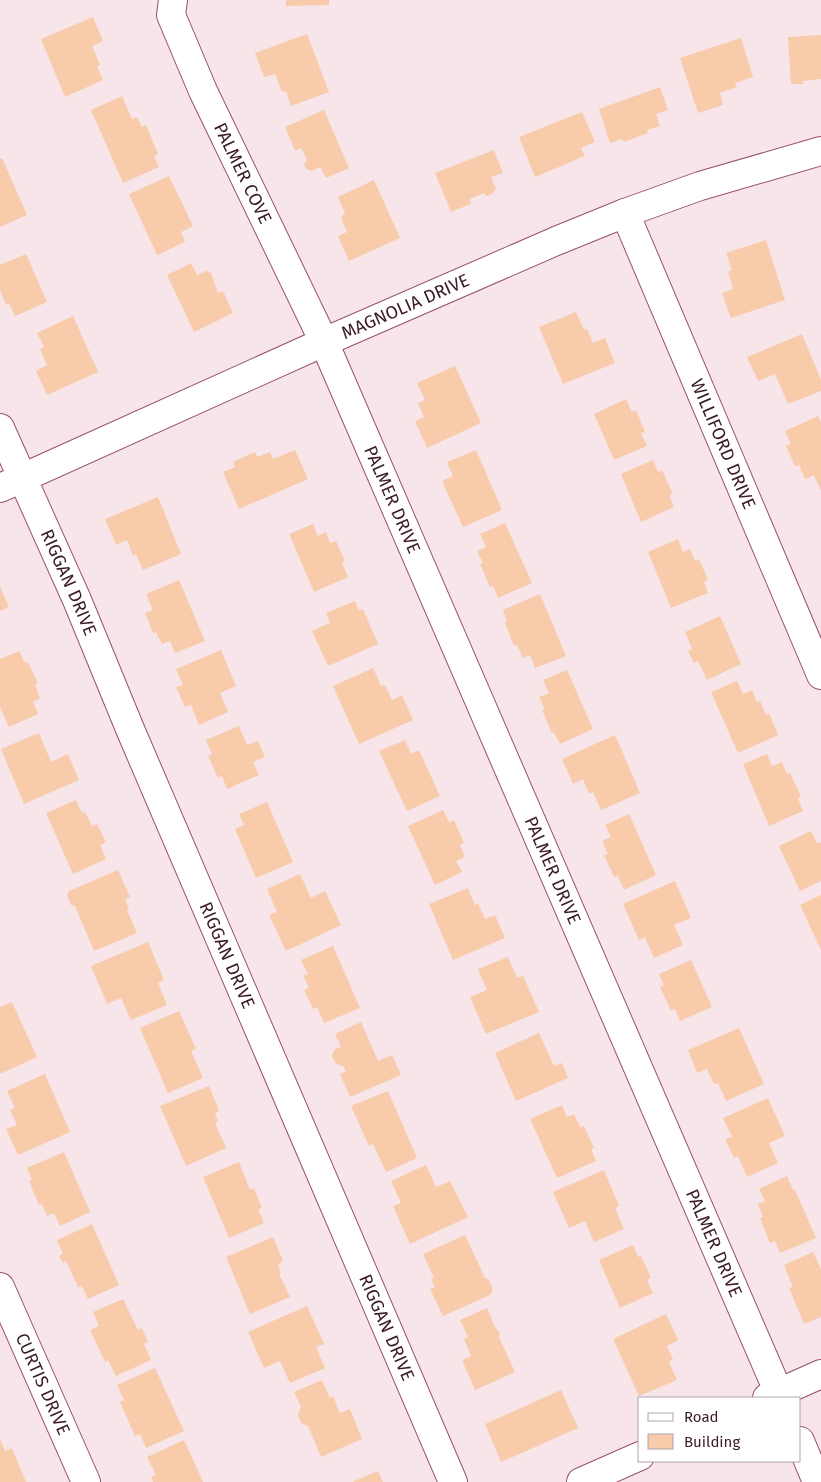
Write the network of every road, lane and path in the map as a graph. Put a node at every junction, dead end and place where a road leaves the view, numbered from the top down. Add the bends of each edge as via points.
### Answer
1 (173, 0) edge
2 (821, 151) edge
3 (625, 213) junction
4 (324, 342) junction
5 (0, 428) edge
6 (12, 483) edge
7 (821, 675) edge
8 (0, 1287) edge
9 (821, 1374) edge
10 (776, 1396) edge
11 (801, 1443) edge
12 (638, 1457) edge
13 (86, 1482) edge
14 (453, 1482) edge
15 (581, 1482) edge
16 (818, 1482) edge

1 - 4 street, PALMER COVE via 171,15 203,91
2 - 3 street, MAGNOLIA DRIVE via 700,186
3 - 4 street, MAGNOLIA DRIVE
3 - 7 street, WILLIFORD DRIVE
4 - 6 street, MAGNOLIA DRIVE
4 - 10 street, PALMER DRIVE
5 - 6 street, RIGGAN DRIVE
6 - 14 street, RIGGAN DRIVE
8 - 13 street, CURTIS DRIVE
9 - 10 street
11 - 16 street
12 - 15 street

